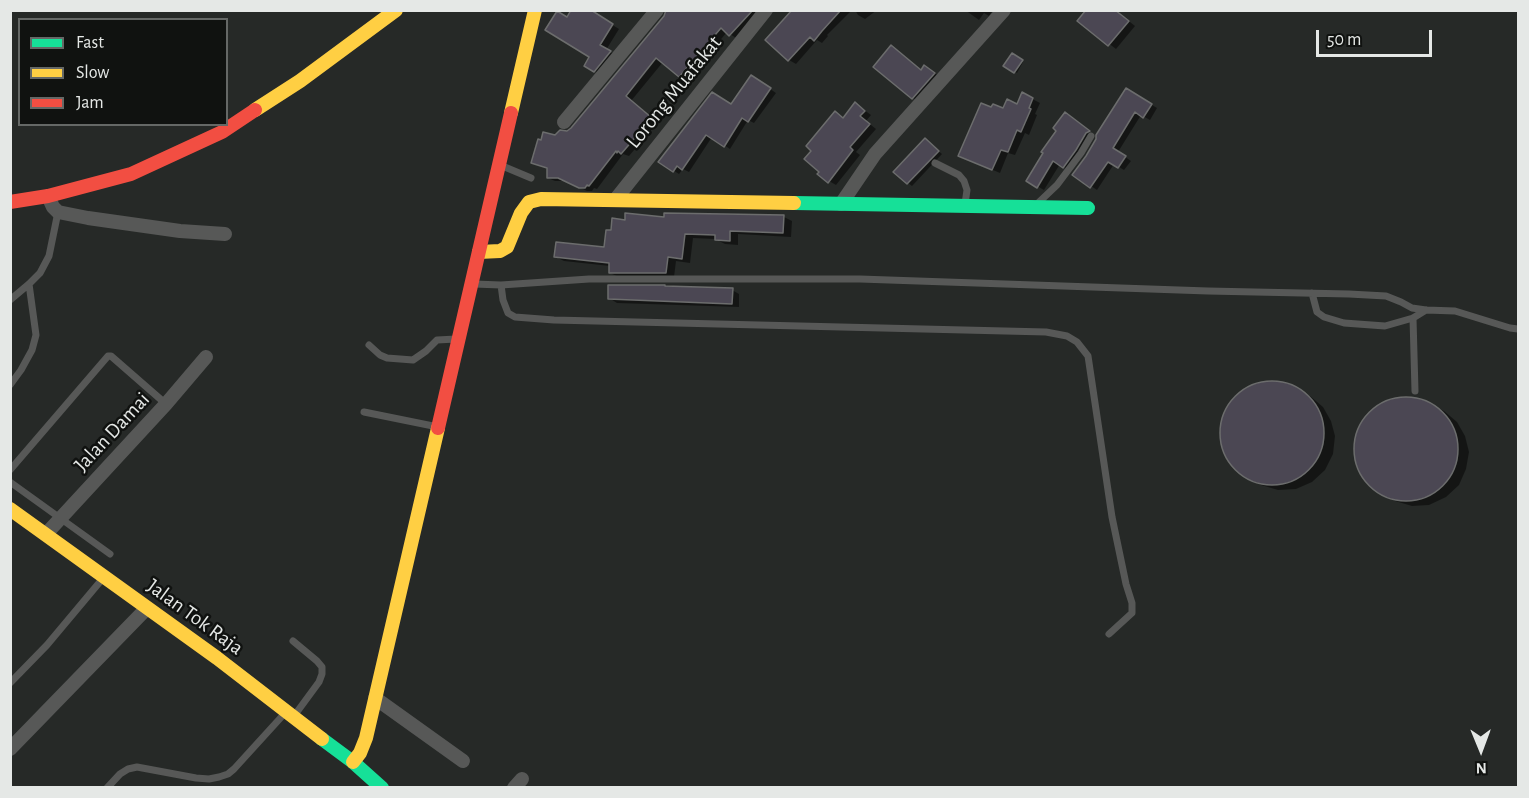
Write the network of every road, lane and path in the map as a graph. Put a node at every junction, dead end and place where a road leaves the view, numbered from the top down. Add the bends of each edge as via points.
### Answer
1 (396, 10) edge
2 (535, 10) edge
3 (657, 10) edge
4 (766, 10) edge
5 (1004, 10) edge
6 (564, 122) dead end
7 (1091, 136) dead end
8 (935, 163) dead end
9 (499, 165) junction
10 (531, 178) dead end
11 (48, 196) junction
12 (615, 200) junction
13 (10, 202) edge
14 (841, 204) junction
15 (964, 206) junction
16 (1032, 207) junction
17 (1088, 208) dead end
18 (58, 212) junction
19 (225, 234) dead end
20 (479, 252) junction
21 (472, 283) junction
22 (29, 285) junction
23 (501, 285) junction
24 (1312, 293) junction
25 (10, 300) edge
26 (1426, 310) junction
27 (1413, 318) junction
28 (1518, 328) edge
29 (459, 339) junction
30 (369, 345) dead end
31 (206, 357) dead end
32 (10, 385) edge
33 (1414, 392) dead end
34 (166, 404) junction
35 (364, 412) dead end
36 (438, 428) junction
37 (10, 470) edge
38 (10, 482) edge
39 (10, 509) edge
40 (60, 519) junction
41 (46, 534) junction
42 (110, 554) dead end
43 (105, 577) junction
44 (147, 608) junction
45 (1109, 634) dead end
46 (293, 641) dead end
47 (10, 683) edge
48 (375, 698) junction
49 (290, 714) junction
50 (10, 749) edge
51 (463, 761) dead end
52 (353, 762) junction
53 (107, 788) edge
54 (382, 788) edge

1 - 11 street via 300,81 222,132 131,174
2 - 9 street
3 - 6 street
4 - 12 street, Lorong Muafakat
5 - 14 street via 875,154
7 - 16 lane via 1057,185
8 - 15 lane via 964,181
9 - 10 lane
9 - 20 street
11 - 13 street
11 - 18 street
12 - 14 street
12 - 20 street via 529,202 507,247
14 - 15 street
15 - 16 street
16 - 17 street
18 - 19 street
18 - 22 lane via 49,256
20 - 21 street
21 - 23 lane
21 - 29 street
22 - 25 lane
22 - 32 lane via 36,335 32,350
23 - 24 lane via 589,279 860,279
23 - 45 lane via 508,313 554,321 1046,332 1067,336 1088,356 1112,517 1132,603 1132,613
24 - 26 lane via 1386,296
24 - 27 lane via 1317,312 1344,323 1385,326
26 - 27 lane
26 - 28 lane via 1455,311
27 - 33 lane
29 - 30 lane via 437,340 413,360 387,358
29 - 36 street
31 - 34 street, Jalan Damai
34 - 37 lane via 108,356
34 - 40 street, Jalan Damai
35 - 36 lane
36 - 48 street
38 - 40 lane
39 - 41 street, Jalan Tok Raja
40 - 41 street, Jalan Damai
40 - 42 lane
41 - 43 street, Jalan Tok Raja
43 - 44 street, Jalan Tok Raja
43 - 47 lane
44 - 49 street, Jalan Tok Raja
44 - 50 street
46 - 49 lane via 317,661 322,674
48 - 51 street
48 - 52 street via 366,738
49 - 52 street, Jalan Tok Raja
49 - 53 lane via 228,774 209,779 137,767 120,774
52 - 54 street, Jalan Tok Raja

